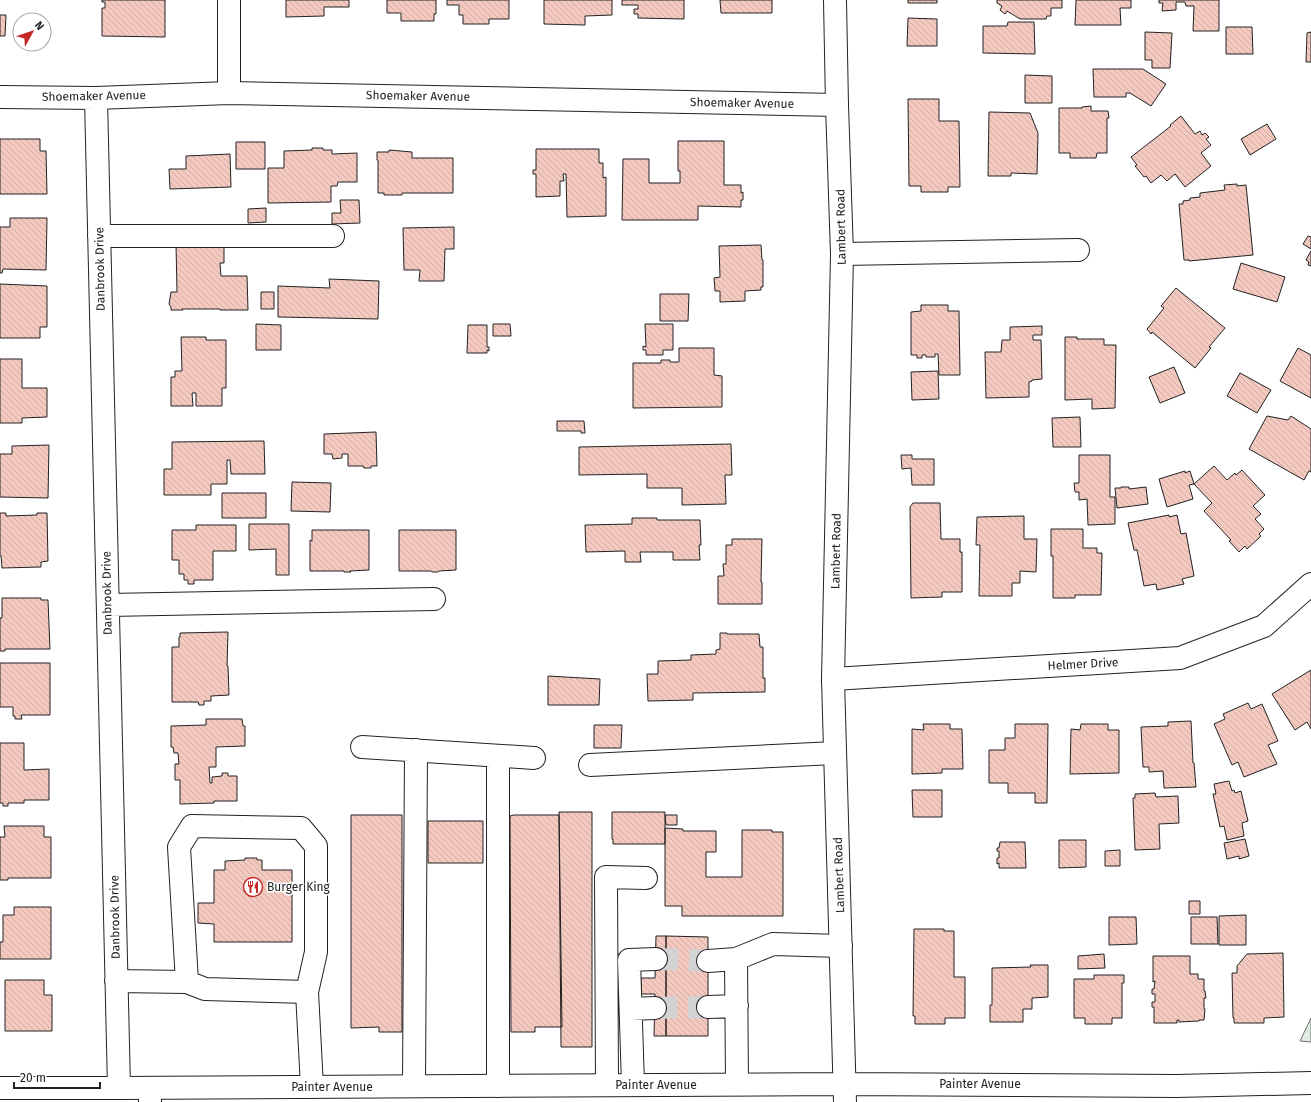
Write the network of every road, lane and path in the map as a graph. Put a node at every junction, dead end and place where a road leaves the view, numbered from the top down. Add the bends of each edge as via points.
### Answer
1 (229, 0) edge
2 (835, 0) edge
3 (229, 93) junction
4 (0, 97) edge
5 (96, 98) junction
6 (837, 105) junction
7 (99, 236) junction
8 (333, 236) dead end
9 (1078, 250) dead end
10 (842, 254) junction
11 (1311, 584) edge
12 (434, 599) dead end
13 (108, 604) junction
14 (833, 679) junction
15 (362, 747) dead end
16 (416, 750) junction
17 (835, 753) junction
18 (498, 756) junction
19 (534, 758) dead end
20 (590, 765) dead end
21 (646, 878) dead end
22 (841, 946) junction
23 (656, 959) tunnel mouth
24 (736, 959) junction
25 (708, 961) tunnel mouth
26 (116, 981) junction
27 (187, 982) junction
28 (307, 992) junction
29 (737, 1006) junction
30 (708, 1007) tunnel mouth
31 (655, 1008) tunnel mouth
32 (631, 1009) junction
33 (1311, 1083) edge
34 (737, 1084) junction
35 (634, 1085) junction
36 (414, 1086) junction
37 (498, 1086) junction
38 (608, 1086) junction
39 (312, 1087) junction
40 (0, 1088) edge
41 (119, 1088) junction
42 (844, 1093) edge
43 (150, 1095) edge

1 - 3 street
2 - 6 street, Lambert Road
3 - 5 street, Shoemaker Avenue
3 - 6 street, Shoemaker Avenue
4 - 5 street, Shoemaker Avenue
5 - 7 street, Danbrook Drive
6 - 10 street, Lambert Road
7 - 8 street
7 - 13 street, Danbrook Drive
9 - 10 street
10 - 14 street, Lambert Road
11 - 14 street, Helmer Drive via 1264,626 1180,658
12 - 13 street
13 - 26 street, Danbrook Drive
14 - 17 street, Lambert Road
15 - 16 street
16 - 18 street
16 - 36 street
17 - 20 street
17 - 22 street, Lambert Road
18 - 19 street
18 - 37 street
21 - 38 street via 606,877
22 - 24 street via 773,944
22 - 42 street, Lambert Road
23 - 32 street via 629,960
24 - 25 street
24 - 29 street
26 - 27 street
26 - 41 street, Danbrook Drive
27 - 28 street via 205,989
27 - 28 street via 179,847 192,826 301,828 316,846 316,952
28 - 39 street
29 - 30 street
29 - 34 street
31 - 32 street
32 - 35 street
33 - 42 street, Painter Avenue
34 - 35 street, Painter Avenue
34 - 42 street, Painter Avenue
35 - 38 street, Painter Avenue
36 - 37 street, Painter Avenue
36 - 39 street, Painter Avenue
37 - 38 street, Painter Avenue
39 - 43 street, Painter Avenue
40 - 41 street, Painter Avenue
41 - 43 street, Painter Avenue

